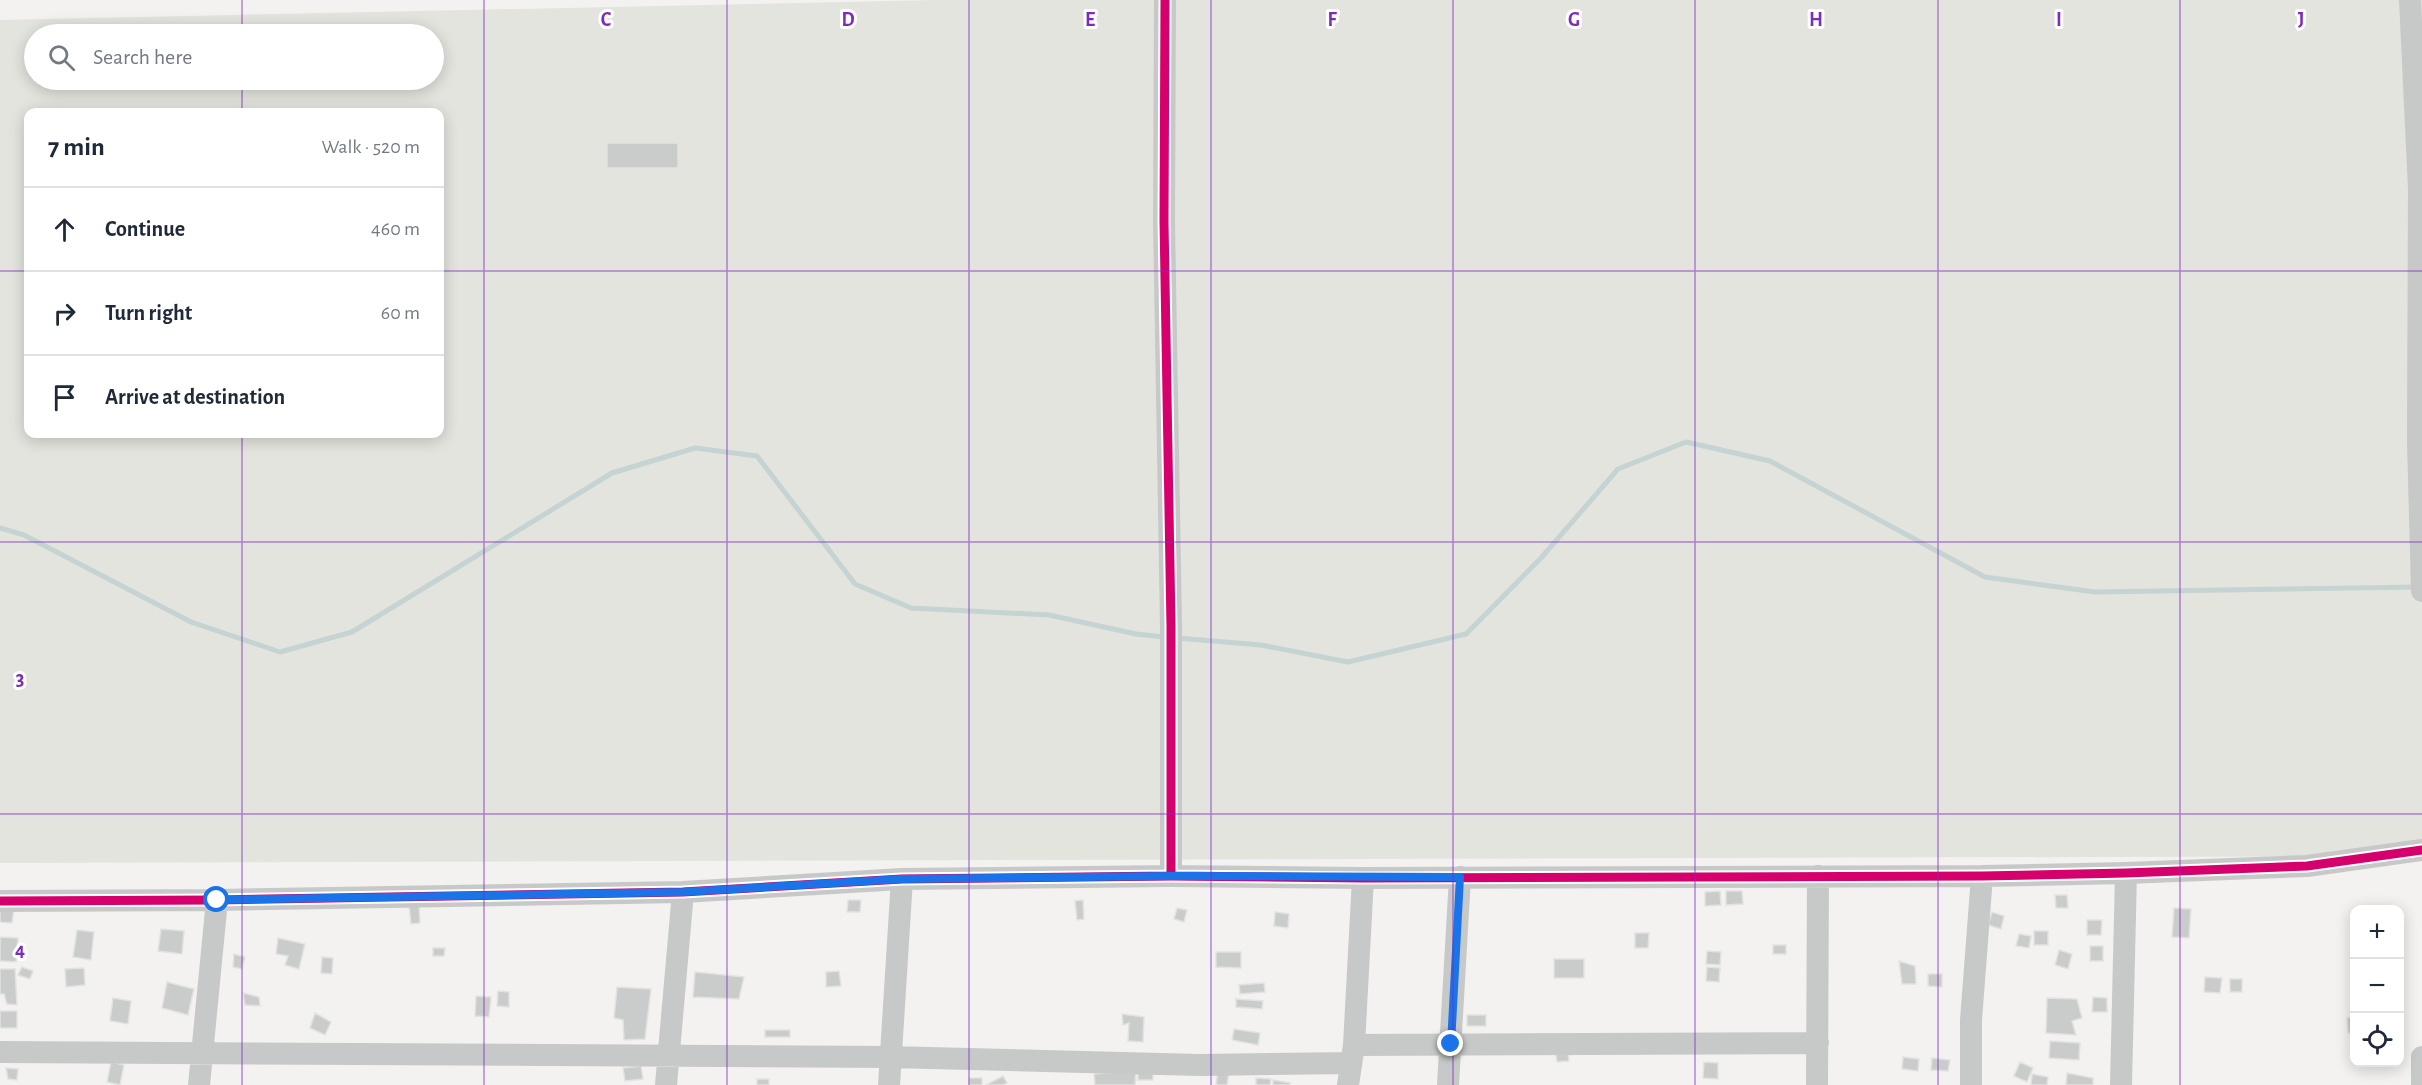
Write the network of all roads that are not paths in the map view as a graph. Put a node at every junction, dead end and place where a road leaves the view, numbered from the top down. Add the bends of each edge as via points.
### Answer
1 (1165, 0) edge
2 (2410, 0) edge
3 (2421, 579) edge
4 (2422, 591) edge
5 (2422, 850) edge
6 (2126, 873) junction
7 (1171, 876) junction
8 (1818, 876) junction
9 (1982, 876) junction
10 (1460, 877) junction
11 (1363, 878) junction
12 (902, 879) junction
13 (683, 892) junction
14 (217, 900) junction
15 (0, 901) edge
16 (1818, 1043) junction
17 (1451, 1044) junction
18 (0, 1052) edge
19 (202, 1053) junction
20 (669, 1055) junction
21 (891, 1057) junction
22 (2422, 1058) edge
23 (1351, 1064) edge
24 (1199, 1075) edge
25 (199, 1085) edge
26 (666, 1085) edge
27 (889, 1085) edge
28 (1448, 1085) edge
29 (1817, 1085) edge
30 (1971, 1085) edge
31 (2121, 1085) edge
32 (2422, 1085) edge

1 - 7 street
2 - 3 street via 2419,189
3 - 4 street
5 - 6 street via 2307,866
6 - 9 street
6 - 31 street
7 - 11 street
7 - 12 street
8 - 9 street
8 - 10 street
8 - 16 street
9 - 30 street via 1971,1020
10 - 11 street
10 - 17 street
11 - 23 street
12 - 13 street
12 - 21 street
13 - 14 street
13 - 20 street
14 - 15 street
14 - 19 street
16 - 17 street
16 - 29 street
17 - 23 street
17 - 28 street
18 - 19 street
19 - 20 street
19 - 25 street
20 - 21 street
20 - 26 street
21 - 24 street
21 - 27 street
22 - 32 street
23 - 24 street

